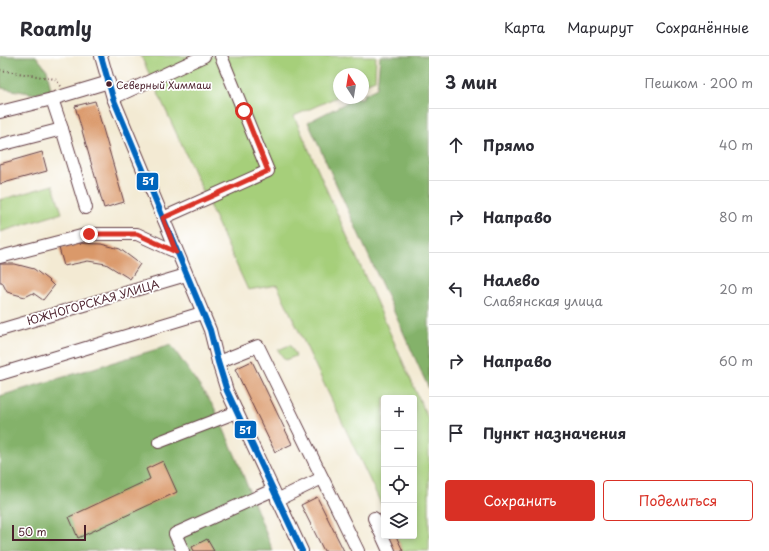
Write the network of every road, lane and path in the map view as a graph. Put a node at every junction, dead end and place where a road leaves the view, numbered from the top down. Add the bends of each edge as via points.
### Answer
1 (101, 56) edge
2 (204, 56) edge
3 (221, 56) edge
4 (0, 70) edge
5 (108, 82) junction
6 (68, 94) junction
7 (113, 98) junction
8 (52, 99) junction
9 (0, 112) edge
10 (62, 129) junction
11 (0, 145) edge
12 (86, 208) dead end
13 (163, 218) junction
14 (176, 252) junction
15 (0, 258) edge
16 (186, 275) junction
17 (202, 313) junction
18 (0, 330) edge
19 (218, 362) junction
20 (0, 374) edge
21 (237, 412) junction
22 (159, 442) dead end
23 (322, 478) junction
24 (275, 495) junction
25 (374, 518) dead end
26 (183, 551) edge
27 (302, 551) edge
28 (358, 551) edge
29 (389, 551) edge

1 - 5 street
2 - 7 street
3 - 13 street via 268,171
4 - 6 path via 55,79
5 - 6 street
5 - 7 street
6 - 8 street
7 - 13 street
8 - 9 street
8 - 10 street
10 - 11 street
10 - 12 street
13 - 14 street
14 - 15 street via 137,234 89,234
14 - 16 street
16 - 17 street
16 - 18 street, ЮЖНОГОРСКАЯ УЛИЦА
17 - 19 street via 210,330
17 - 20 street
19 - 21 street
19 - 23 street via 258,346
21 - 22 street
21 - 24 street
23 - 24 street
23 - 28 street
24 - 26 street via 175,534
24 - 27 street
25 - 29 street

